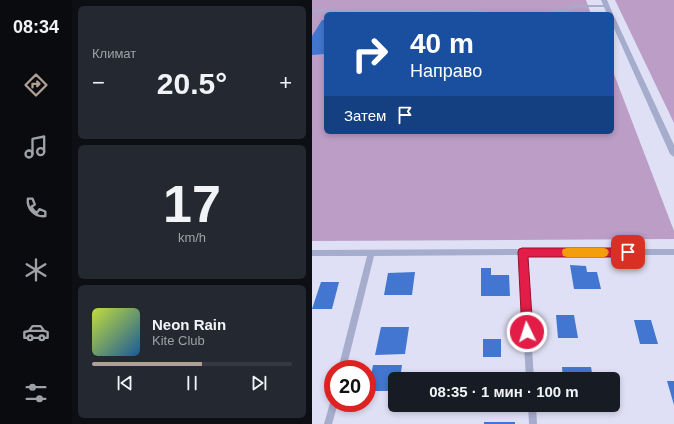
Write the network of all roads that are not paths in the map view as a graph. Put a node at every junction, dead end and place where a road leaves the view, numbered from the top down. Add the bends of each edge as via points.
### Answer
1 (604, 0) edge
2 (607, 6) junction
3 (312, 11) edge
4 (482, 12) edge
5 (548, 12) edge
6 (609, 12) edge
7 (614, 22) edge
8 (674, 154) edge
9 (522, 252) junction
10 (312, 253) edge
11 (371, 253) junction
12 (674, 253) edge
13 (344, 360) edge
14 (530, 372) edge
15 (331, 412) edge
16 (532, 412) edge
17 (328, 424) edge
18 (533, 424) edge

1 - 2 street
2 - 5 lane via 574,6 567,10
2 - 6 street
3 - 4 lane
7 - 8 street
9 - 11 lane
9 - 12 lane
9 - 14 lane
10 - 11 lane
11 - 13 lane
15 - 17 lane
16 - 18 lane

